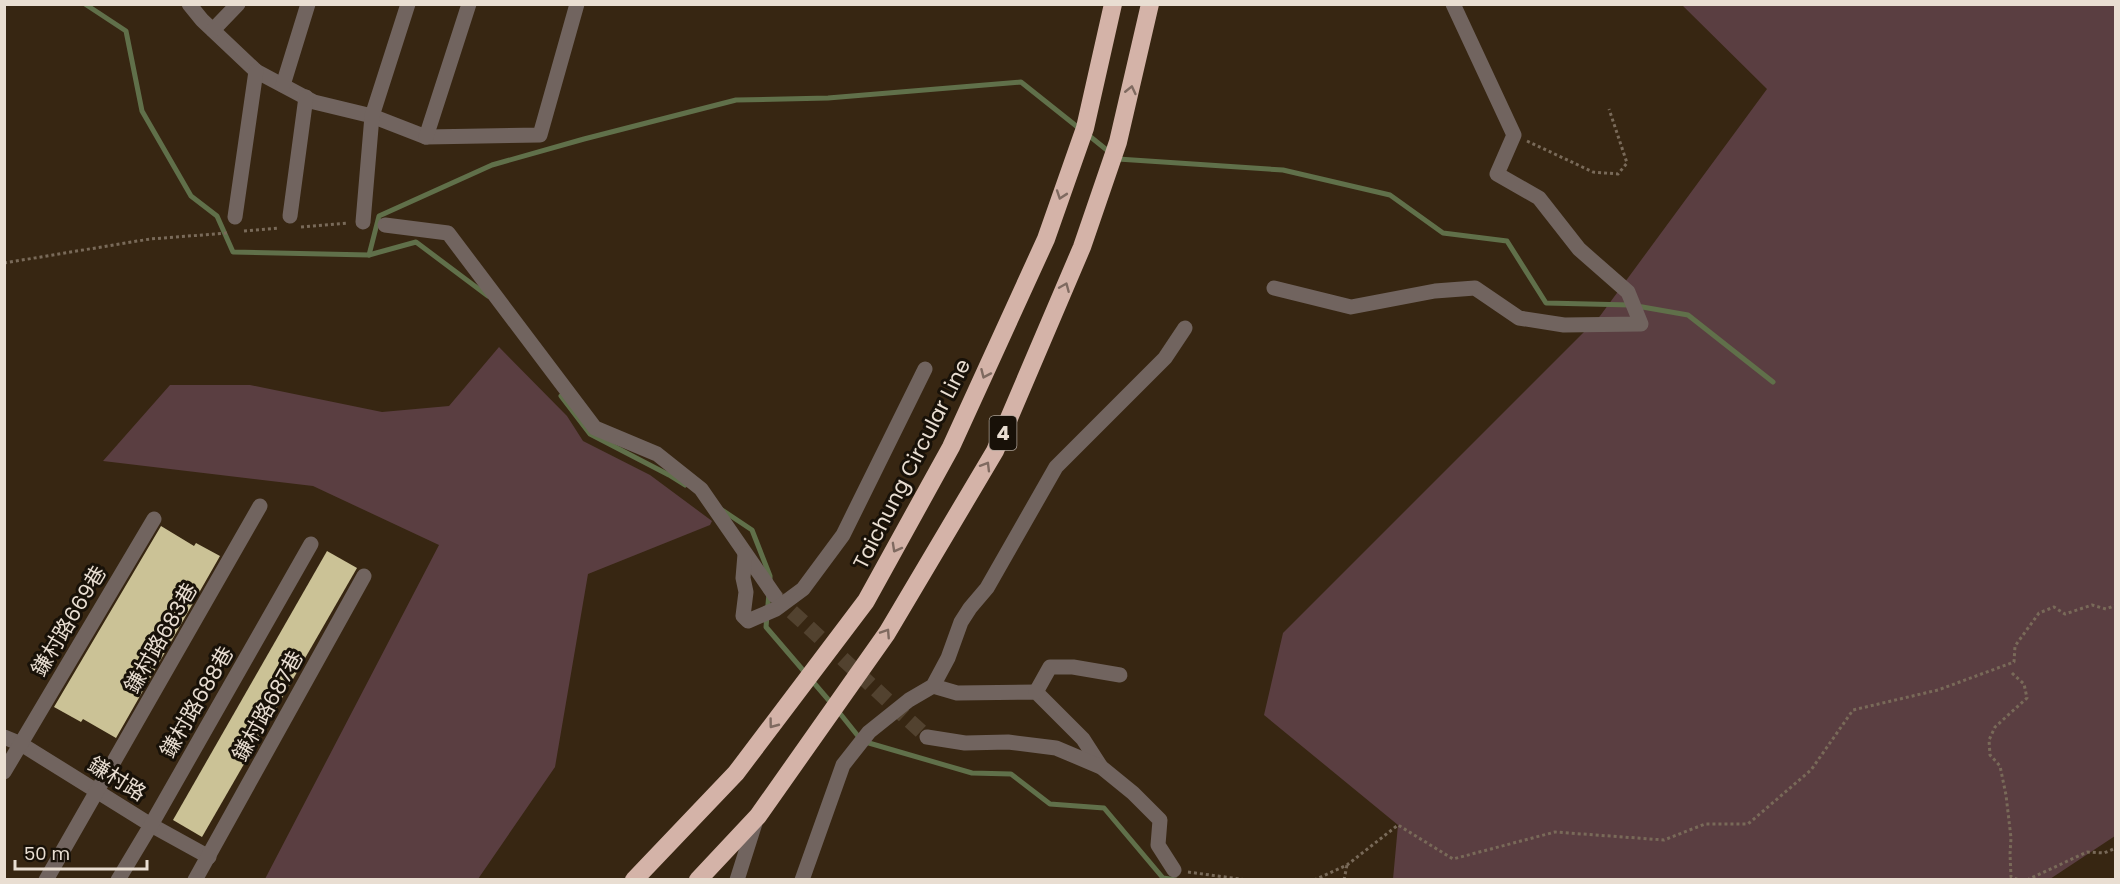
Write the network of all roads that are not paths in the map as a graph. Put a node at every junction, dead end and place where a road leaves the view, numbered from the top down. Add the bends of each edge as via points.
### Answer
1 (189, 4) edge
2 (238, 4) edge
3 (308, 4) edge
4 (408, 4) edge
5 (469, 4) edge
6 (578, 4) edge
7 (1113, 4) edge
8 (1150, 4) edge
9 (1453, 4) edge
10 (213, 30) junction
11 (256, 71) junction
12 (283, 85) junction
13 (306, 97) junction
14 (372, 116) junction
15 (426, 137) junction
16 (290, 216) dead end
17 (363, 222) dead end
18 (234, 225) road end
19 (385, 225) dead end
20 (1274, 288) dead end
21 (1185, 328) dead end
22 (925, 369) dead end
23 (260, 506) dead end
24 (154, 519) dead end
25 (311, 544) dead end
26 (745, 554) junction
27 (364, 576) dead end
28 (775, 596) tunnel mouth
29 (1120, 675) dead end
30 (933, 686) junction
31 (1036, 693) junction
32 (4, 737) edge
33 (927, 737) tunnel mouth
34 (21, 744) junction
35 (1101, 767) junction
36 (4, 772) edge
37 (97, 792) junction
38 (758, 816) junction
39 (151, 825) junction
40 (209, 857) junction
41 (1174, 870) road end
42 (46, 879) edge
43 (118, 879) edge
44 (195, 879) edge
45 (634, 879) edge
46 (698, 879) edge
47 (737, 879) edge
48 (802, 879) edge

1 - 10 street
2 - 10 street
3 - 12 street
4 - 14 street
5 - 15 street
6 - 15 street via 540,135
7 -> 45 highway, Taichung Circular Line / 4 via 1083,134 1046,239 951,447 866,601 736,773
38 -> 8 highway, 4 via 886,633 995,451 1082,247 1114,155
9 - 20 street via 1514,135 1497,174 1539,198 1579,249 1628,292 1641,324 1564,326 1519,318 1475,288 1351,307
10 - 11 street
11 - 12 street
11 - 18 street
12 - 13 street
13 - 14 street
13 - 16 street
14 - 15 street
14 - 17 street
19 - 26 street via 448,233 595,428 657,454 701,489
21 - 30 street via 1165,358 1056,467 987,588 961,622
22 - 26 street via 843,535 803,589 776,609 748,621 743,616
23 - 37 street, 鎌村路683巷
24 - 34 street, 鎌村路669巷
25 - 39 street, 鎌村路688巷
26 - 28 street
27 - 40 street, 鎌村路687巷
29 - 31 street via 1050,667
30 - 31 street via 957,693
30 - 48 street via 869,732 843,765
31 - 35 street via 1083,739
32 - 34 street, 鎌村路
33 - 35 street via 1056,748
34 - 36 street, 鎌村路669巷
34 - 37 street, 鎌村路
35 - 41 street via 1160,820 1158,845
37 - 39 street, 鎌村路
37 - 42 street, 鎌村路683巷
38 - 46 highway, 4
38 - 47 street
39 - 40 street, 鎌村路
39 - 43 street, 鎌村路688巷
40 - 44 street, 鎌村路687巷

